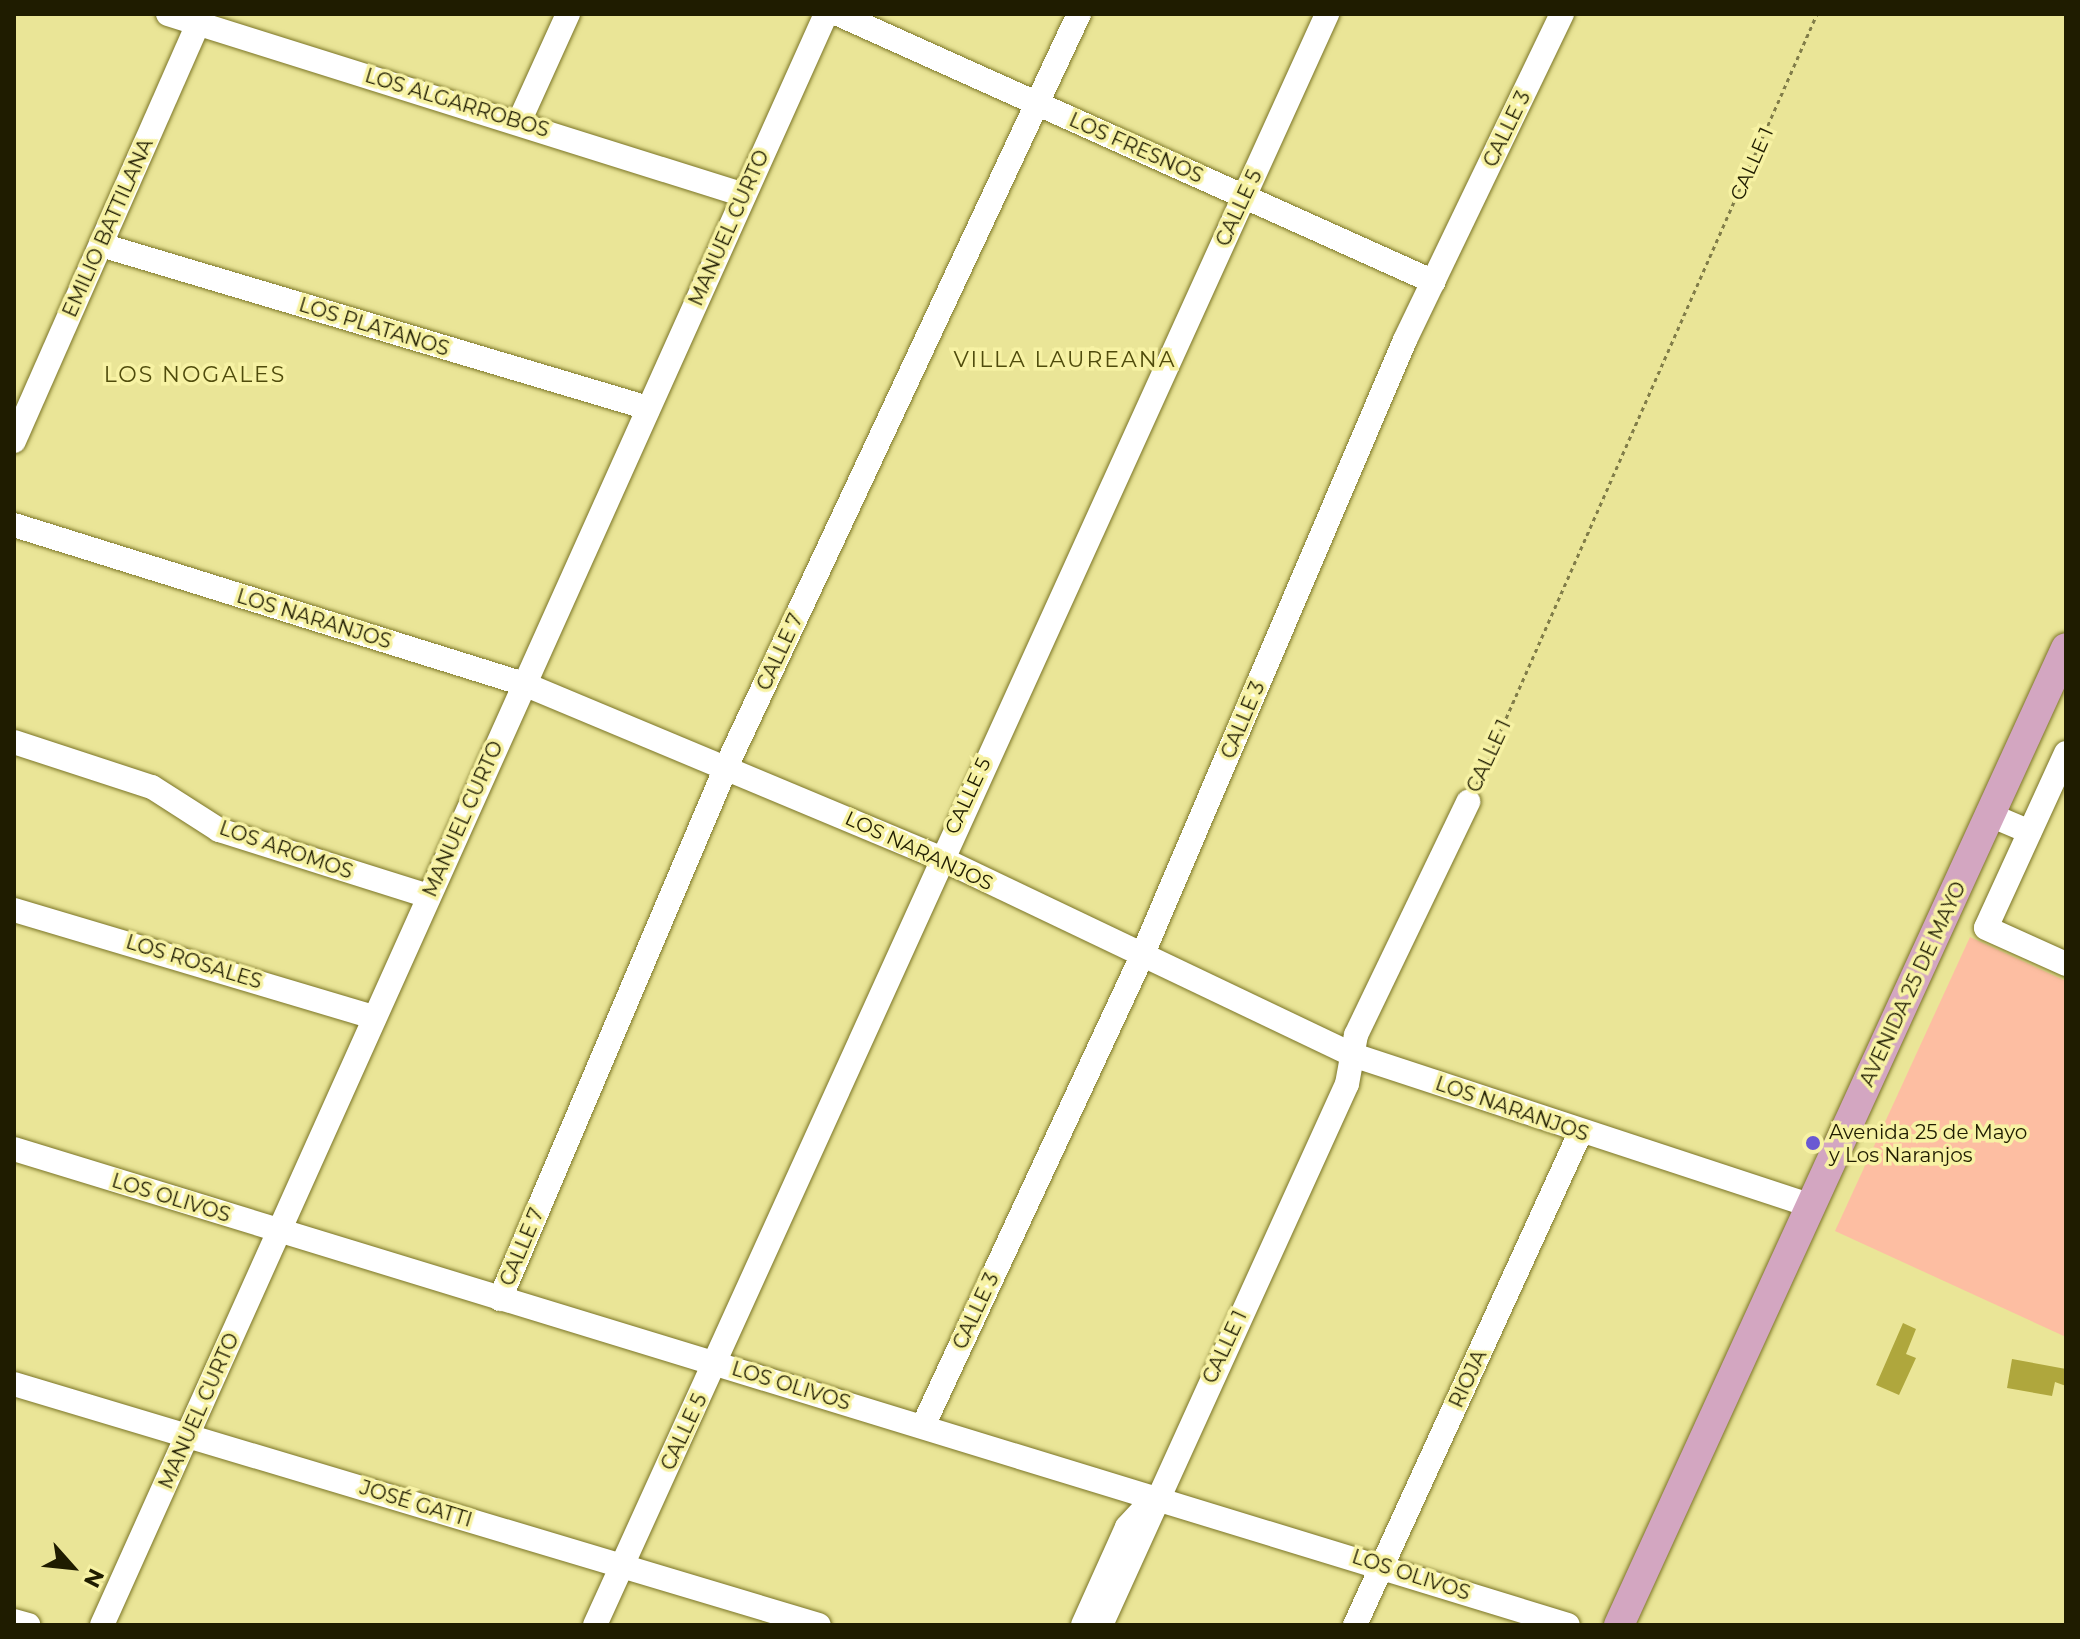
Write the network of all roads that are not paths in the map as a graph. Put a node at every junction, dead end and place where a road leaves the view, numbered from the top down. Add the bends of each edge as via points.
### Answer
1 (168, 14) edge
2 (568, 14) edge
3 (826, 14) edge
4 (838, 14) edge
5 (1079, 14) edge
6 (1327, 14) edge
7 (1562, 14) edge
8 (200, 18) edge
9 (1039, 104) junction
10 (519, 122) junction
11 (744, 195) junction
12 (1244, 197) junction
13 (101, 245) junction
14 (1434, 282) junction
15 (25, 387) edge
16 (648, 408) junction
17 (14, 441) edge
18 (14, 525) edge
19 (2066, 648) edge
20 (524, 684) junction
21 (14, 742) edge
22 (2066, 753) edge
23 (727, 765) junction
24 (1468, 802) road end
25 (1990, 815) junction
26 (2030, 832) junction
27 (940, 858) junction
28 (428, 896) junction
29 (14, 910) edge
30 (1141, 958) junction
31 (2066, 964) edge
32 (374, 1017) junction
33 (1353, 1055) junction
34 (1580, 1133) junction
35 (14, 1149) edge
36 (1811, 1206) junction
37 (277, 1232) junction
38 (500, 1299) junction
39 (715, 1364) junction
40 (14, 1384) edge
41 (923, 1426) junction
42 (190, 1436) junction
43 (1156, 1495) junction
44 (1383, 1565) junction
45 (623, 1566) junction
46 (14, 1621) edge
47 (28, 1625) edge
48 (102, 1625) edge
49 (595, 1625) edge
50 (819, 1625) edge
51 (1083, 1625) edge
52 (1101, 1625) edge
53 (1355, 1625) edge
54 (1568, 1625) edge
55 (1619, 1625) edge

1 - 8 street, LOS ALGARROBOS
2 - 10 street
3 - 11 street, MANUEL CURTO
4 - 9 street, LOS FRESNOS
5 - 9 street, CALLE 7
6 - 12 street, CALLE 5
7 - 14 street, CALLE 3
8 - 10 street, LOS ALGARROBOS
8 - 13 street, EMILIO BATTILANA
9 - 12 street, LOS FRESNOS
9 - 23 street, CALLE 7
10 - 11 street, LOS ALGARROBOS
11 - 16 street, MANUEL CURTO
12 - 14 street, LOS FRESNOS
12 - 27 street, CALLE 5
13 - 15 street, EMILIO BATTILANA
13 - 16 street, LOS PLATANOS
14 - 30 street, CALLE 3
15 - 17 street, EMILIO BATTILANA
16 - 20 street, MANUEL CURTO
18 - 20 street, LOS NARANJOS
19 - 25 main road, AVENIDA 25 DE MAYO
20 - 23 street, LOS NARANJOS
20 - 28 street, MANUEL CURTO
21 - 28 street, LOS AROMOS via 152,787 219,830
22 - 26 street
23 - 27 street, LOS NARANJOS
23 - 38 street, CALLE 7
24 - 33 street, CALLE 1
25 - 26 street
25 - 36 main road, AVENIDA 25 DE MAYO
26 - 31 street via 1986,928
27 - 30 street, LOS NARANJOS
27 - 39 street, CALLE 5
28 - 32 street, MANUEL CURTO
29 - 32 street, LOS ROSALES
30 - 33 street, LOS NARANJOS
30 - 41 street, CALLE 3
32 - 37 street, MANUEL CURTO
33 - 34 street, LOS NARANJOS
33 - 43 street, CALLE 1 via 1347,1084
34 - 36 street, LOS NARANJOS
34 - 44 street, RIOJA
35 - 37 street, LOS OLIVOS
36 - 55 main road, AVENIDA 25 DE MAYO
37 - 38 street, LOS OLIVOS
37 - 42 street, MANUEL CURTO
38 - 39 street, LOS OLIVOS
39 - 41 street, LOS OLIVOS
39 - 45 street, CALLE 5
40 - 42 street, JOSÉ GATTI
41 - 43 street, LOS OLIVOS
42 - 45 street, JOSÉ GATTI
42 - 48 street, MANUEL CURTO
43 - 44 street, LOS OLIVOS
43 - 51 street, CALLE 1 via 1127,1527
43 - 52 street, CALLE 1
44 - 53 street, RIOJA
44 - 54 street, LOS OLIVOS
45 - 49 street, CALLE 5
45 - 50 street, JOSÉ GATTI
46 - 47 street

